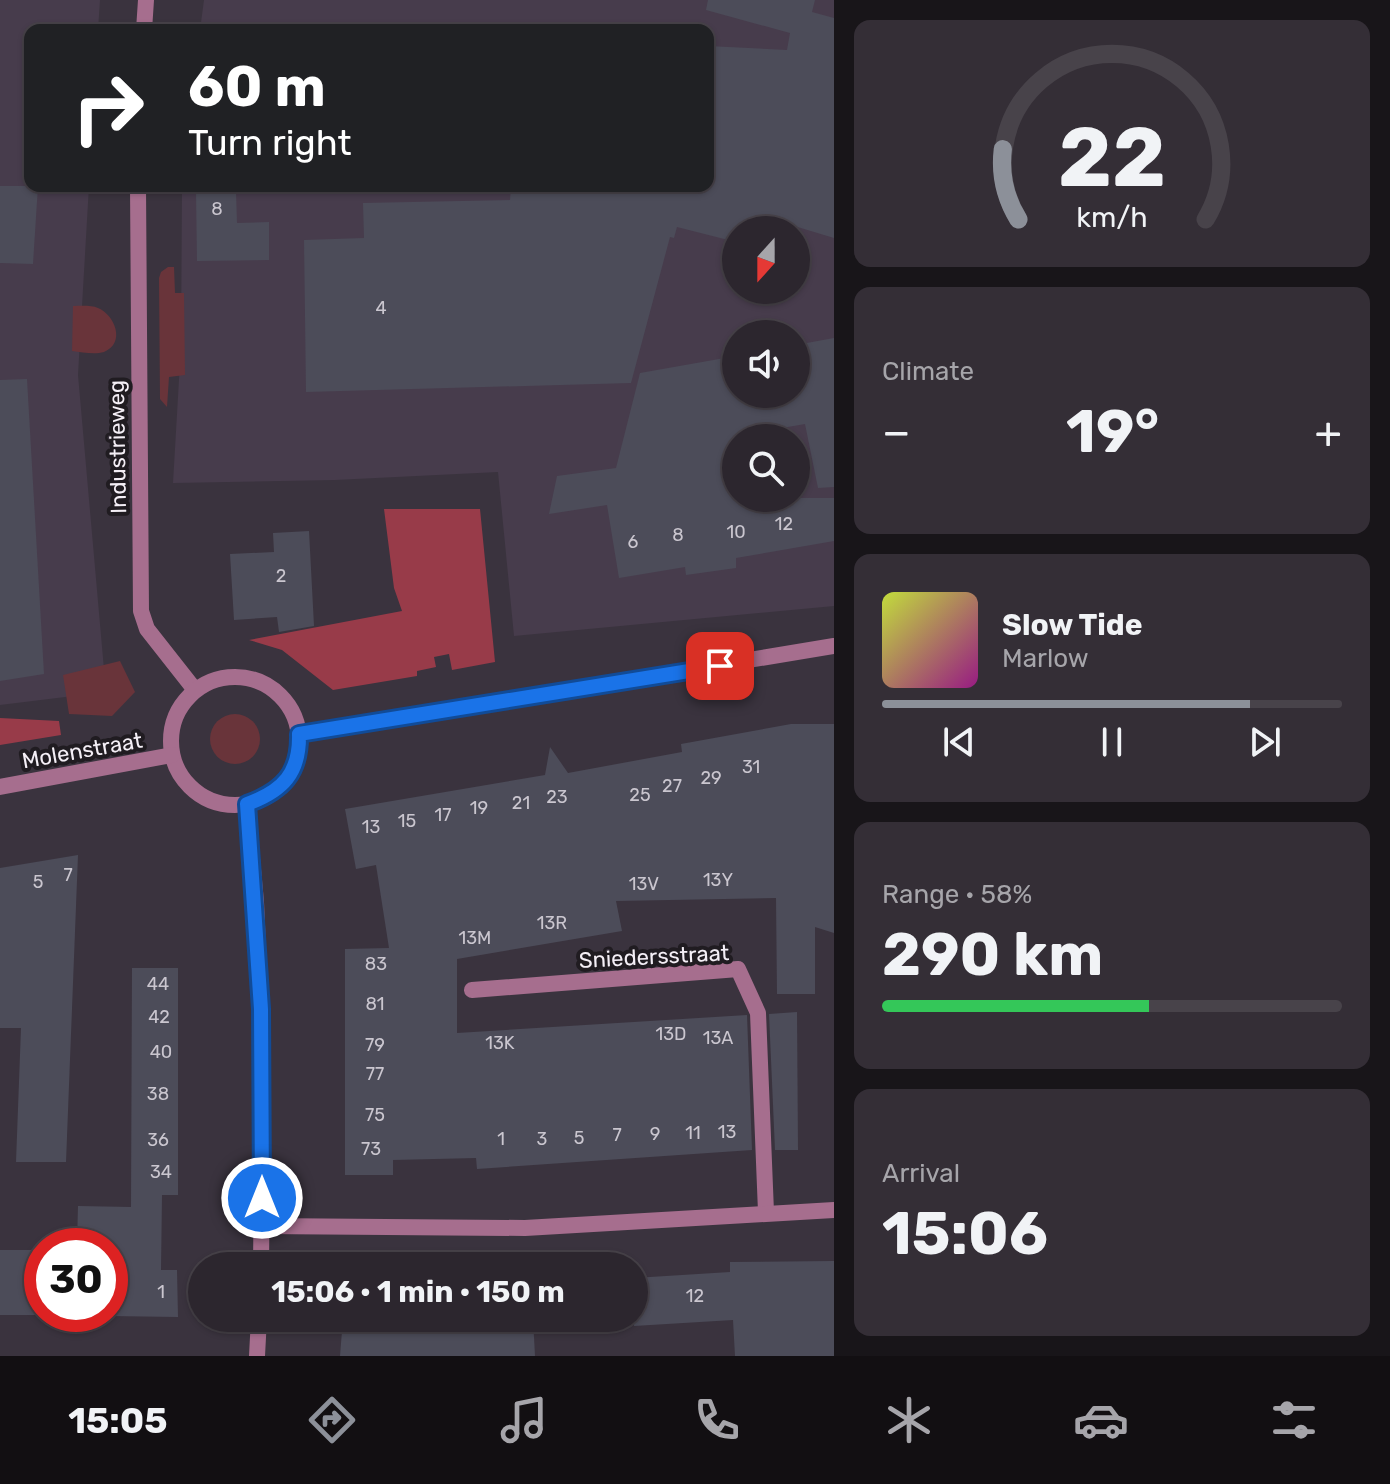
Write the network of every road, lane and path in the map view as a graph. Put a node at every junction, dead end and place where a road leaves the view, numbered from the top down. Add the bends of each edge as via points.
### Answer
1 (146, 0) edge
2 (144, 24) edge
3 (138, 192) edge
4 (834, 646) edge
5 (195, 690) junction
6 (299, 734) junction
7 (172, 755) junction
8 (0, 787) edge
9 (247, 804) junction
10 (472, 990) dead end
11 (834, 1210) edge
12 (766, 1212) junction
13 (262, 1226) junction
14 (261, 1252) edge
15 (258, 1332) edge
16 (257, 1356) edge

1 - 2 street
3 - 5 street, Industrieweg via 141,611 147,629
4 - 6 street
5 - 6 street via 220,677 262,682 293,711
5 - 7 street via 176,714
6 - 9 street via 300,750 283,784
7 - 8 street, Molenstraat
7 - 9 street via 185,780 209,800
9 - 13 street via 261,999
10 - 12 street, Sniedersstraat via 738,969 758,1013
11 - 12 street
12 - 13 street via 525,1228
13 - 14 street
15 - 16 street

